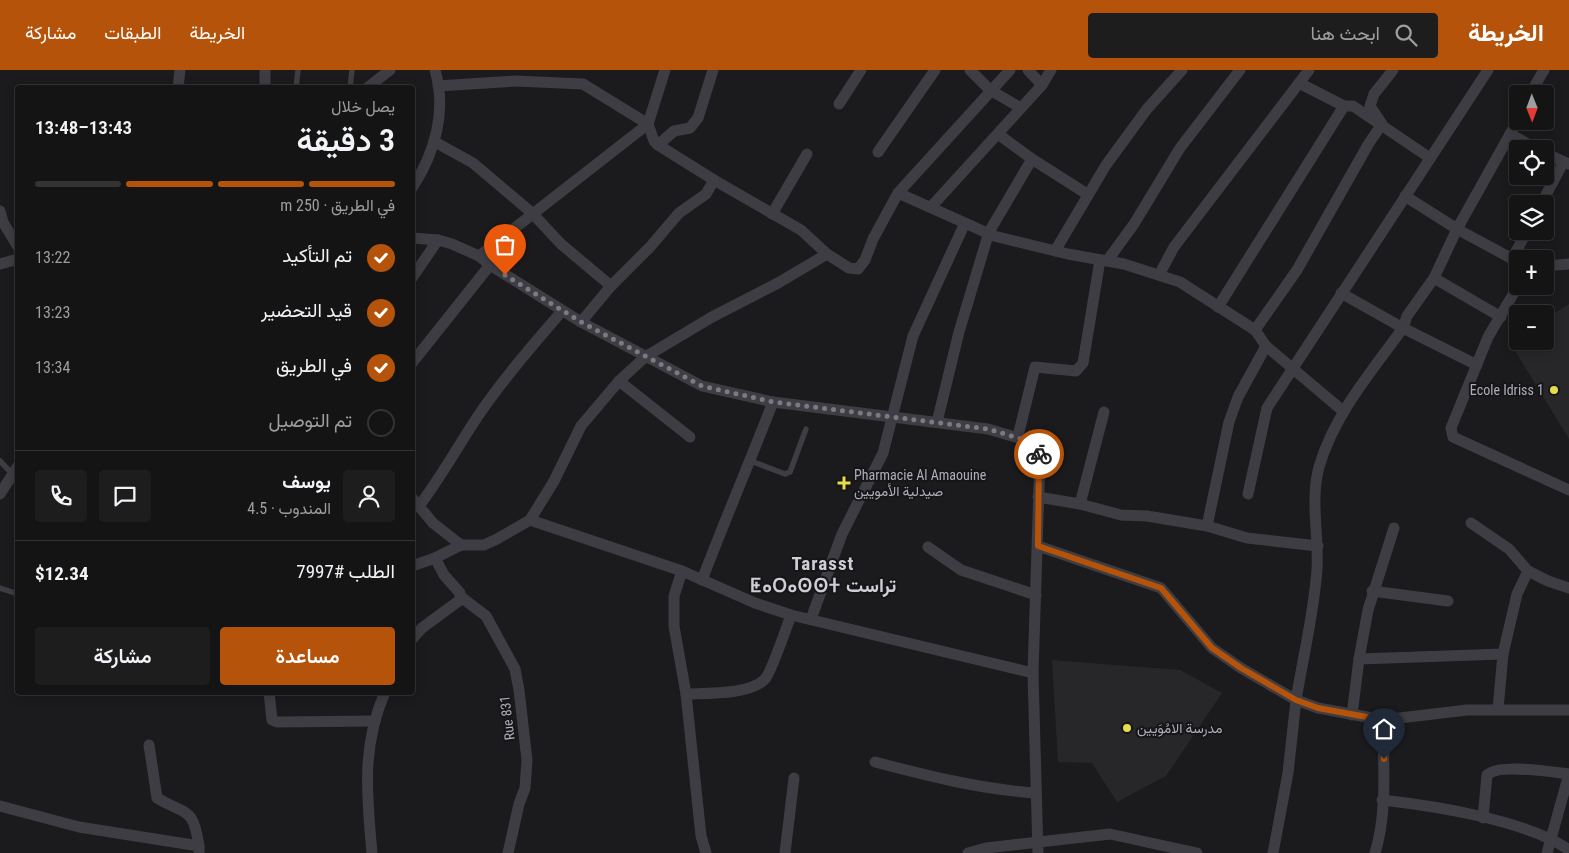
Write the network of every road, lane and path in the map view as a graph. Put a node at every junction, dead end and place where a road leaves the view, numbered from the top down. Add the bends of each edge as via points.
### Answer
1 (180, 70) edge
2 (265, 70) edge
3 (298, 70) edge
4 (352, 70) edge
5 (390, 70) edge
6 (435, 70) edge
7 (665, 70) edge
8 (713, 70) edge
9 (862, 70) edge
10 (935, 70) edge
11 (970, 70) edge
12 (1010, 70) edge
13 (1028, 70) edge
14 (1051, 70) edge
15 (1182, 70) edge
16 (1240, 70) edge
17 (1309, 70) edge
18 (1393, 70) edge
19 (1488, 70) edge
20 (1544, 70) edge
21 (1299, 83) junction
22 (178, 85) edge
23 (265, 85) edge
24 (296, 85) edge
25 (350, 85) edge
26 (371, 85) edge
27 (1042, 85) junction
28 (1535, 85) edge
29 (438, 86) junction
30 (990, 90) junction
31 (839, 104) dead end
32 (1344, 106) junction
33 (1021, 108) junction
34 (648, 124) junction
35 (1382, 124) junction
36 (1512, 130) edge
37 (998, 134) junction
38 (1510, 134) junction
39 (1521, 140) edge
40 (434, 142) junction
41 (658, 145) junction
42 (878, 152) dead end
43 (807, 154) dead end
44 (1430, 158) junction
45 (1554, 158) edge
46 (1032, 159) junction
47 (1566, 164) edge
48 (714, 180) junction
49 (415, 183) edge
50 (898, 193) junction
51 (1087, 194) junction
52 (1547, 195) edge
53 (1405, 196) junction
54 (931, 207) junction
55 (0, 211) edge
56 (532, 213) junction
57 (772, 214) junction
58 (965, 223) junction
59 (1457, 229) junction
60 (989, 232) junction
61 (415, 238) edge
62 (438, 240) junction
63 (15, 242) edge
64 (1054, 250) junction
65 (827, 254) junction
66 (479, 256) junction
67 (1509, 258) edge
68 (15, 260) edge
69 (1104, 260) junction
70 (0, 264) edge
71 (1569, 264) edge
72 (1554, 265) edge
73 (490, 266) junction
74 (415, 274) edge
75 (1159, 275) junction
76 (1434, 278) junction
77 (611, 286) junction
78 (1341, 293) junction
79 (1513, 295) edge
80 (1218, 307) junction
81 (562, 311) junction
82 (1500, 317) junction
83 (581, 322) junction
84 (1403, 328) junction
85 (1255, 330) junction
86 (1266, 346) junction
87 (645, 357) junction
88 (415, 358) edge
89 (1477, 365) junction
90 (1293, 370) junction
91 (619, 381) junction
92 (773, 402) junction
93 (1343, 411) junction
94 (1104, 412) dead end
95 (894, 416) junction
96 (937, 422) junction
97 (806, 429) dead end
98 (1018, 436) junction
99 (690, 437) dead end
100 (0, 461) edge
101 (751, 461) junction
102 (15, 473) edge
103 (15, 475) edge
104 (1569, 490) edge
105 (0, 494) edge
106 (1248, 494) dead end
107 (1038, 497) junction
108 (416, 502) edge
109 (1080, 504) junction
110 (530, 520) junction
111 (1471, 523) dead end
112 (1207, 526) junction
113 (1394, 528) dead end
114 (461, 545) junction
115 (1038, 546) junction
116 (1318, 546) junction
117 (928, 548) dead end
118 (435, 558) junction
119 (415, 565) edge
120 (682, 571) junction
121 (1528, 571) junction
122 (702, 580) junction
123 (0, 588) edge
124 (1569, 588) edge
125 (1372, 591) junction
126 (15, 593) edge
127 (1036, 595) junction
128 (461, 596) junction
129 (1448, 601) dead end
130 (791, 614) junction
131 (811, 619) junction
132 (415, 636) edge
133 (1503, 654) junction
134 (1359, 659) junction
135 (1033, 673) junction
136 (686, 694) junction
137 (269, 695) edge
138 (384, 695) edge
139 (1296, 700) junction
140 (1498, 709) junction
141 (1569, 710) edge
142 (1352, 715) junction
143 (1383, 720) junction
144 (375, 721) junction
145 (149, 745) dead end
146 (875, 762) dead end
147 (1569, 774) edge
148 (794, 778) dead end
149 (1035, 793) junction
150 (1382, 800) junction
151 (0, 806) edge
152 (1483, 818) junction
153 (1562, 844) edge
154 (1038, 848) edge
155 (199, 850) edge
156 (372, 853) edge
157 (508, 853) edge
158 (706, 853) edge
159 (785, 853) edge
160 (968, 853) edge
161 (1197, 853) edge
162 (1273, 853) edge
163 (1375, 853) edge
164 (1546, 853) edge

1 - 22 street
2 - 23 street
3 - 24 lane
4 - 25 lane
5 - 26 street
6 - 29 street
7 - 34 street
8 - 41 street via 698,118 690,128 674,131
9 - 31 street
10 - 42 street
11 - 30 street
12 - 30 street
13 - 27 street
14 - 27 street
15 - 51 street via 1126,136
16 - 69 street via 1180,148 1134,224
17 - 21 street
18 - 35 street via 1374,94 1370,106
19 - 44 street
20 - 28 street
21 - 32 street
21 - 75 street via 1174,247
27 - 33 street
29 - 34 street via 575,82 591,87
29 - 40 street via 439,115
30 - 33 street
30 - 50 street
32 - 35 street via 1353,106
32 - 80 street
33 - 37 street
34 - 41 street
34 - 56 street
35 - 44 street
35 - 85 street via 1297,270
36 - 38 street
37 - 46 street
37 - 54 street
38 - 39 street
38 - 59 street
40 - 49 street via 428,161
40 - 56 street via 473,163
41 - 48 street
43 - 57 street
44 - 53 street
45 - 47 street
46 - 51 street
46 - 60 street
47 - 52 street
48 - 57 street
48 - 77 street via 706,194 679,213
50 - 54 street
50 - 65 street via 858,269 849,268
51 - 64 street
53 - 59 street
53 - 78 street
54 - 58 street
55 - 63 street
56 - 66 street
56 - 77 street via 561,244
57 - 65 street via 801,230
58 - 60 street
58 - 95 street via 914,336
59 - 67 street
59 - 76 street
60 - 64 street via 994,236
60 - 96 street via 959,332
61 - 62 street
62 - 66 street
62 - 74 street
64 - 69 street
65 - 87 street
66 - 73 street
68 - 70 street
69 - 75 street
69 - 98 street via 1083,363 1076,371 1035,367
71 - 72 street
73 - 81 street
73 - 88 street
75 - 80 street via 1188,286
76 - 82 street
76 - 84 street via 1407,316
77 - 83 street
78 - 84 street
78 - 90 street
79 - 82 street
80 - 85 street
81 - 83 street
81 - 108 street via 508,374 477,417 443,475
82 - 89 street
83 - 87 street
84 - 89 street
84 - 93 street
85 - 86 street
86 - 90 street
86 - 112 street via 1232,414
87 - 91 street
87 - 92 street via 702,386
89 - 104 street via 1450,428 1453,437
90 - 93 street
90 - 106 street via 1267,408
91 - 99 street
91 - 110 street via 574,436 554,481
92 - 95 street
92 - 101 street
93 - 116 street via 1319,469 1315,505
94 - 109 street
95 - 96 street
95 - 131 street via 883,453 842,534
96 - 98 street
97 - 101 lane via 790,472 785,474
98 - 107 street via 1038,448
100 - 102 lane
101 - 122 street via 726,513
103 - 105 street
107 - 109 street
107 - 115 street
108 - 114 street via 433,523
109 - 112 street via 1121,515
110 - 114 street via 484,545
110 - 120 street
111 - 121 street via 1509,549
112 - 116 street via 1247,538
113 - 125 street
114 - 118 street
115 - 127 street
115 - 139 street via 1161,588 1212,648
116 - 139 street via 1317,572
117 - 127 street via 961,570
118 - 119 street
118 - 128 street, Rue 831
120 - 122 street
120 - 136 street via 674,596 674,626
121 - 124 street
121 - 133 street via 1517,594
122 - 130 street via 755,603
123 - 126 lane
125 - 129 street
125 - 134 street
127 - 135 street
128 - 132 street
128 - 157 street, Rue 831 via 486,616 515,669 520,690 527,760 525,788
130 - 131 street
130 - 136 street via 765,679 753,686 730,691
131 - 135 street
133 - 134 street
133 - 140 street
134 - 142 street
135 - 149 street
136 - 158 street via 701,836
137 - 144 street via 272,720 277,722
138 - 144 street
139 - 142 street
139 - 162 street via 1288,773
140 - 141 street
140 - 143 street
142 - 143 street
143 - 150 street
144 - 156 street via 368,749 366,784
145 - 155 street via 156,798 192,816 196,823
146 - 149 street via 990,790
147 - 152 street via 1506,769 1491,771 1487,775
147 - 153 street
148 - 159 street
149 - 154 street
150 - 152 street
150 - 163 street
151 - 155 street via 88,829
152 - 153 street
153 - 164 street
154 - 160 street via 986,848
154 - 161 street via 1086,835 1114,834

